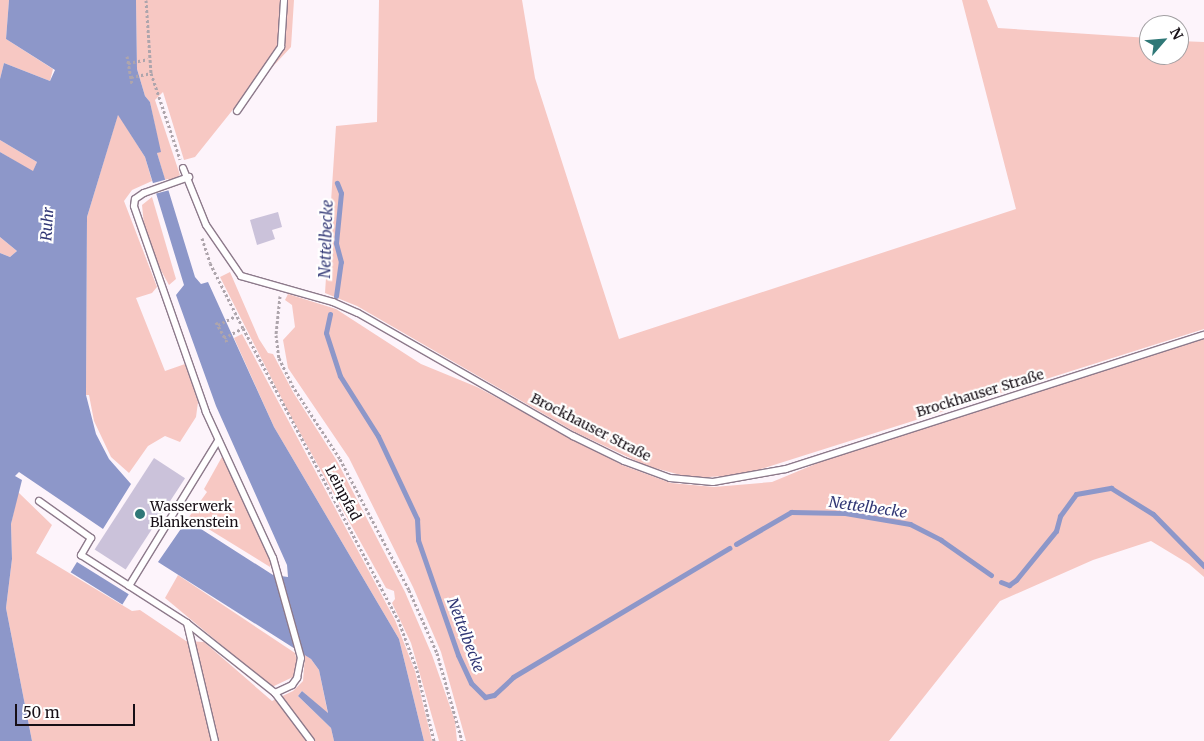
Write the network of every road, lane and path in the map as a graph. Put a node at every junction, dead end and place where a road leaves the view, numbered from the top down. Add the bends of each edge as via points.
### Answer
1 (146, 0) edge
2 (284, 0) edge
3 (126, 56) dead end
4 (148, 59) junction
5 (128, 63) junction
6 (151, 73) junction
7 (131, 77) junction
8 (132, 84) dead end
9 (238, 111) dead end
10 (183, 168) joint
11 (189, 177) junction
12 (215, 260) dead end
13 (280, 288) junction
14 (236, 316) junction
15 (242, 328) junction
16 (1204, 335) edge
17 (224, 338) junction
18 (228, 344) dead end
19 (218, 441) junction
20 (39, 500) dead end
21 (129, 586) junction
22 (187, 624) junction
23 (275, 693) junction
24 (215, 741) edge
25 (311, 741) edge
26 (434, 741) edge
27 (462, 741) edge

1 - 4 path
2 - 9 lane via 281,48
3 - 5 path
4 - 5 path
4 - 6 path
5 - 7 path
6 - 7 path
6 - 10 path
7 - 8 path
10 - 11 lane, Brockhauser Straße
11 - 13 lane, Brockhauser Straße via 206,225 241,276
11 - 19 lane via 152,190 135,199 134,206
12 - 14 path, Leinpfad via 210,263
13 - 16 lane, Brockhauser Straße via 333,302 358,313 573,436 624,461 670,478 699,482 743,479 786,469
13 - 27 path via 276,335 279,358 292,385 340,459 409,590 437,653
14 - 15 path, Leinpfad
14 - 17 path via 217,324
15 - 17 path
15 - 26 path, Leinpfad via 398,619 417,670
17 - 18 path
19 - 21 lane
19 - 23 lane via 275,566 301,658 297,678 292,685
20 - 21 lane via 91,538 81,555
21 - 22 lane
22 - 23 lane
22 - 24 lane
23 - 25 lane

